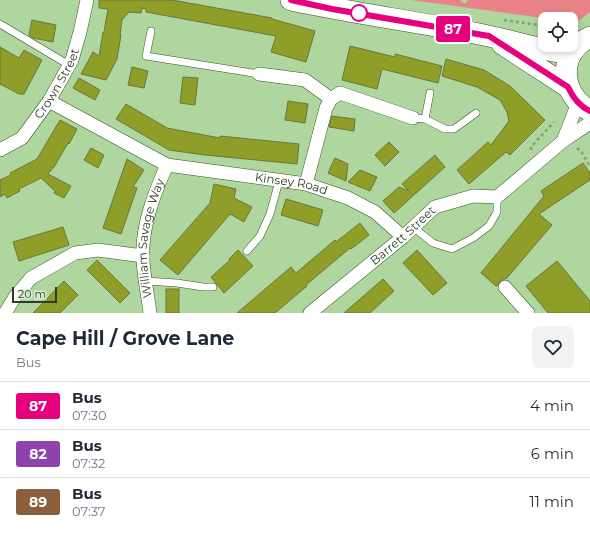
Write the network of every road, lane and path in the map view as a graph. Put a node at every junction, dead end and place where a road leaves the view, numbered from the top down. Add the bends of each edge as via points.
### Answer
1 (87, 0) edge
2 (291, 0) edge
3 (330, 4) edge
4 (0, 24) edge
5 (151, 31) dead end
6 (489, 36) junction
7 (590, 38) edge
8 (572, 54) junction
9 (69, 65) junction
10 (259, 74) joint
11 (430, 93) dead end
12 (331, 99) junction
13 (49, 101) junction
14 (579, 101) edge
15 (476, 113) dead end
16 (419, 119) junction
17 (590, 123) edge
18 (563, 141) junction
19 (0, 150) edge
20 (167, 164) junction
21 (590, 167) edge
22 (279, 180) junction
23 (306, 184) junction
24 (497, 196) junction
25 (413, 227) junction
26 (403, 237) junction
27 (247, 250) dead end
28 (143, 256) junction
29 (146, 281) junction
30 (213, 287) dead end
31 (505, 287) dead end
32 (5, 313) edge
33 (150, 313) edge
34 (311, 313) edge
35 (528, 313) edge

1 - 9 street, Crown Street
2 - 3 main road
3 - 6 main road
4 - 9 lane
5 - 10 lane via 146,56
6 - 8 main road
6 - 14 main road
7 - 8 main road via 576,47
8 - 14 main road via 567,63 566,78
9 - 13 street, Crown Street
10 - 12 street via 305,80
11 - 16 lane
12 - 16 street via 340,93
12 - 23 street via 326,108
13 - 19 street, Crown Street via 22,138
13 - 20 street, Kinsey Road
14 - 18 street
15 - 16 lane via 454,129 445,129
17 - 18 street
18 - 21 path via 581,151
18 - 24 street
20 - 22 street, Kinsey Road
20 - 28 street, William Savage Way via 157,186 145,228
22 - 23 street, Kinsey Road
22 - 27 lane via 270,214 260,236
23 - 26 street, Kinsey Road via 348,198 375,212
24 - 25 street, Barrett Street via 473,196 435,207
24 - 25 lane via 497,212 489,226 452,249 433,242
25 - 26 street, Barrett Street
26 - 34 street, Barrett Street
28 - 29 street, William Savage Way
28 - 32 street via 98,250 76,253 31,278
29 - 30 lane
29 - 33 street, William Savage Way
31 - 35 street

